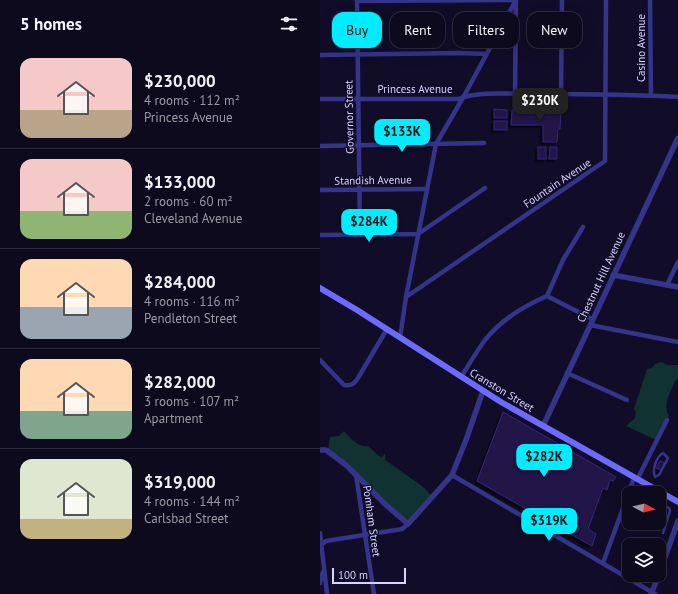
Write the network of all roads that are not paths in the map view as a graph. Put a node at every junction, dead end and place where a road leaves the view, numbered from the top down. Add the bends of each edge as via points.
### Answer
1 (357, 0) edge
2 (516, 0) edge
3 (562, 0) edge
4 (606, 0) edge
5 (650, 0) edge
6 (358, 54) junction
7 (486, 54) junction
8 (320, 55) edge
9 (515, 94) junction
10 (561, 94) junction
11 (606, 95) junction
12 (464, 96) junction
13 (650, 96) junction
14 (678, 97) edge
15 (358, 98) junction
16 (320, 100) edge
17 (678, 138) edge
18 (484, 143) dead end
19 (436, 144) junction
20 (320, 146) edge
21 (358, 146) junction
22 (485, 188) dead end
23 (427, 189) junction
24 (320, 190) edge
25 (359, 190) junction
26 (582, 227) dead end
27 (360, 234) junction
28 (418, 234) junction
29 (320, 235) edge
30 (678, 262) edge
31 (613, 275) junction
32 (667, 285) junction
33 (678, 287) edge
34 (320, 288) edge
35 (547, 296) junction
36 (406, 297) junction
37 (591, 322) junction
38 (388, 330) junction
39 (400, 338) junction
40 (678, 342) edge
41 (320, 360) edge
42 (567, 373) junction
43 (461, 377) junction
44 (483, 391) junction
45 (627, 400) dead end
46 (667, 420) dead end
47 (542, 426) junction
48 (320, 450) edge
49 (356, 475) junction
50 (452, 475) junction
51 (655, 477) joint
52 (636, 479) junction
53 (678, 502) edge
54 (666, 507) edge
55 (678, 521) edge
56 (408, 524) junction
57 (666, 524) edge
58 (664, 530) edge
59 (663, 533) dead end
60 (320, 534) edge
61 (365, 536) junction
62 (321, 545) edge
63 (666, 554) edge
64 (603, 563) junction
65 (324, 570) junction
66 (656, 582) edge
67 (320, 583) edge
68 (653, 593) edge
69 (327, 594) edge
70 (374, 594) edge

1 - 2 street
1 - 6 street, Governor Street
2 - 7 street
2 - 9 street
3 - 10 street
4 - 11 street, Fountain Avenue
5 - 13 street, Casino Avenue
6 - 7 street
6 - 8 street
6 - 15 street, Governor Street
7 - 12 street
9 - 10 street, Princess Avenue
9 - 12 street, Princess Avenue
10 - 11 street, Princess Avenue
11 - 13 street, Princess Avenue
11 - 36 street, Fountain Avenue via 605,161
12 - 15 street, Princess Avenue via 458,99
12 - 19 street
13 - 14 street, Princess Avenue
15 - 16 street, Princess Avenue
15 - 21 street, Governor Street
17 - 31 street, Chestnut Hill Avenue
18 - 19 street
19 - 21 street
19 - 23 street
20 - 21 street
21 - 25 street, Governor Street
22 - 28 street
23 - 25 street, Standish Avenue
23 - 28 street
24 - 25 street, Standish Avenue
25 - 27 street, Governor Street
26 - 35 street via 563,260
27 - 28 street
27 - 29 street
28 - 36 street
30 - 32 street
31 - 32 street
31 - 37 street, Chestnut Hill Avenue
32 - 33 street
34 - 38 main road, Cranston Street
35 - 37 street
35 - 43 street via 526,305 499,325 485,340
36 - 39 street
37 - 40 street
37 - 42 street, Chestnut Hill Avenue
38 - 39 main road, Cranston Street
38 - 41 street via 354,384 350,386 344,385
39 - 43 main road, Cranston Street
42 - 45 street
42 - 47 street, Chestnut Hill Avenue
43 - 44 main road, Cranston Street
44 - 47 main road, Cranston Street
44 - 50 street
46 - 52 street
47 - 52 main road, Cranston Street
48 - 49 street via 326,450 335,456
49 - 56 street
49 - 61 street, Pomham Street
50 - 56 street
50 - 64 street
51 - 51 lane via 659,475 668,458 663,453 653,470
52 - 53 main road, Cranston Street
52 - 64 street
54 - 57 lane via 670,511
55 - 63 street
56 - 61 street via 402,529
58 - 59 lane
60 - 62 street
61 - 62 street via 326,541
61 - 70 street, Pomham Street
62 - 65 street
64 - 68 street
65 - 67 street
65 - 69 street
66 - 68 street

